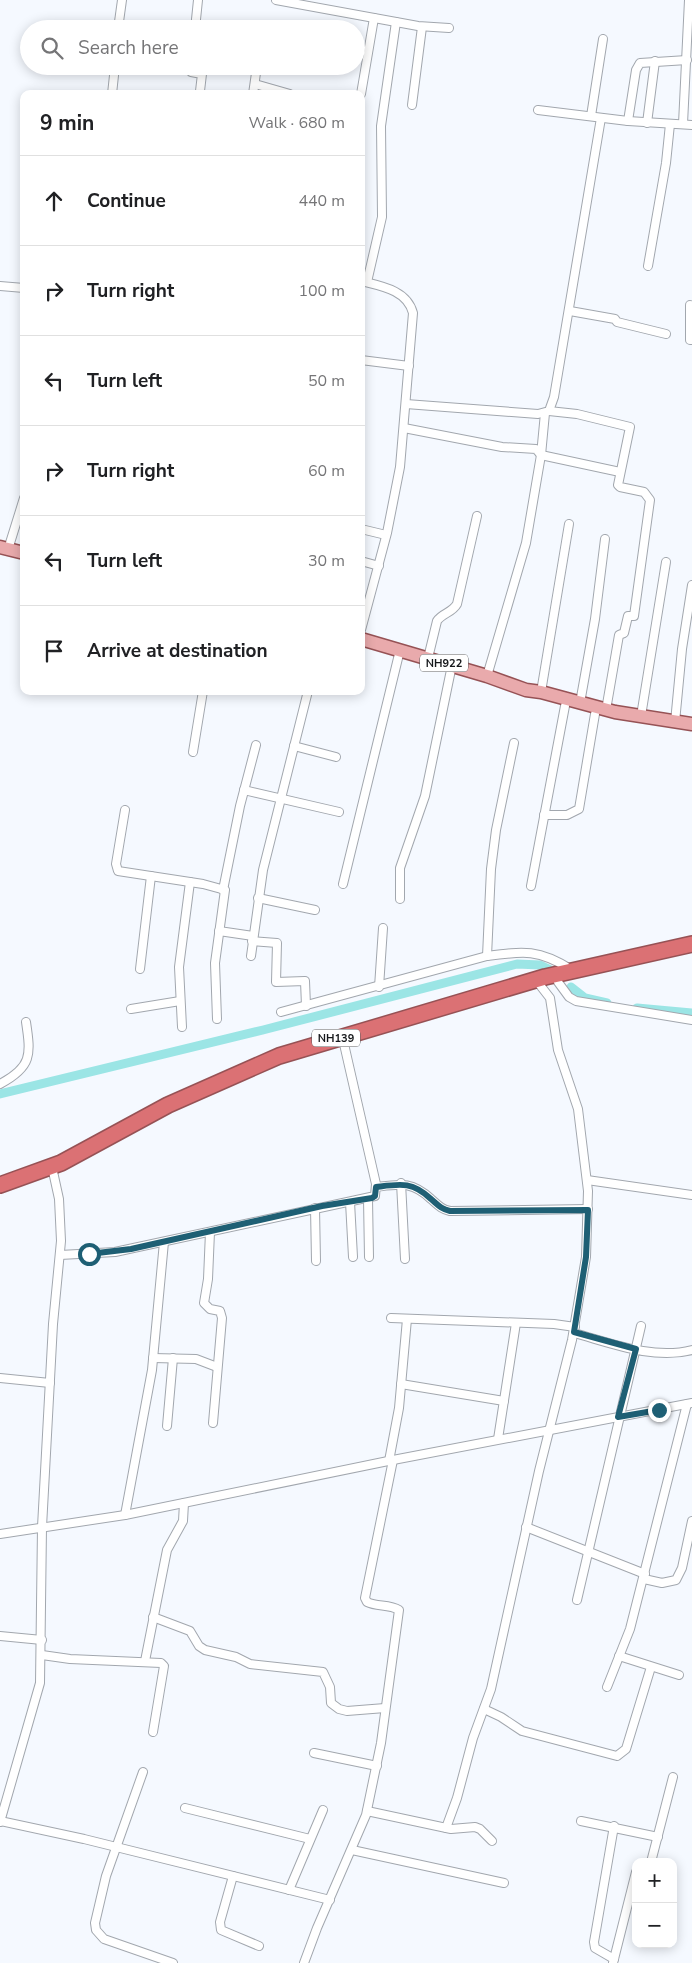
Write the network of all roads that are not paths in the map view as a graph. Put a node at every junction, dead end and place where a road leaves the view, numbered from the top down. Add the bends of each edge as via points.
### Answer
1 (122, 0) edge
2 (198, 0) edge
3 (276, 0) edge
4 (689, 0) edge
5 (374, 18) junction
6 (119, 20) edge
7 (196, 20) edge
8 (396, 22) junction
9 (422, 26) junction
10 (449, 28) dead end
11 (603, 39) dead end
12 (686, 60) junction
13 (655, 61) junction
14 (365, 71) edge
15 (114, 75) edge
16 (202, 75) edge
17 (256, 75) edge
18 (364, 75) edge
19 (255, 84) junction
20 (112, 90) edge
21 (200, 90) edge
22 (254, 90) edge
23 (276, 90) edge
24 (362, 90) edge
25 (412, 105) dead end
26 (538, 110) dead end
27 (591, 116) junction
28 (601, 118) junction
29 (628, 121) junction
30 (647, 123) junction
31 (670, 124) junction
32 (683, 124) junction
33 (692, 125) edge
34 (648, 266) dead end
35 (365, 277) edge
36 (365, 281) edge
37 (0, 286) edge
38 (20, 288) edge
39 (690, 305) dead end
40 (570, 311) junction
41 (666, 334) dead end
42 (692, 340) edge
43 (365, 360) edge
44 (409, 366) junction
45 (406, 404) junction
46 (547, 412) junction
47 (404, 428) junction
48 (542, 455) junction
49 (620, 472) junction
50 (20, 507) edge
51 (477, 516) dead end
52 (570, 524) dead end
53 (365, 530) edge
54 (386, 535) junction
55 (605, 539) dead end
56 (3, 544) edge
57 (20, 546) edge
58 (20, 551) edge
59 (365, 562) edge
60 (666, 562) dead end
61 (379, 566) junction
62 (692, 585) edge
63 (365, 616) edge
64 (365, 640) edge
65 (400, 650) junction
66 (428, 658) junction
67 (452, 665) junction
68 (487, 676) junction
69 (526, 690) junction
70 (541, 692) junction
71 (202, 695) edge
72 (307, 695) edge
73 (580, 703) junction
74 (565, 706) junction
75 (600, 712) junction
76 (641, 716) junction
77 (675, 722) junction
78 (692, 724) edge
79 (692, 730) edge
80 (514, 743) dead end
81 (256, 745) dead end
82 (294, 746) junction
83 (194, 752) dead end
84 (336, 757) dead end
85 (244, 790) junction
86 (281, 800) junction
87 (125, 810) dead end
88 (339, 812) dead end
89 (544, 815) junction
90 (151, 876) junction
91 (190, 882) junction
92 (343, 884) dead end
93 (531, 886) dead end
94 (223, 890) junction
95 (258, 898) junction
96 (400, 899) dead end
97 (315, 910) dead end
98 (384, 928) dead end
99 (219, 931) junction
100 (253, 938) junction
101 (692, 944) edge
102 (692, 952) edge
103 (251, 956) dead end
104 (487, 956) junction
105 (140, 969) dead end
106 (572, 970) junction
107 (558, 982) junction
108 (539, 983) junction
109 (379, 987) junction
110 (180, 1001) junction
111 (306, 1006) junction
112 (131, 1009) dead end
113 (281, 1012) dead end
114 (217, 1019) dead end
115 (692, 1020) edge
116 (26, 1022) dead end
117 (182, 1027) dead end
118 (344, 1044) junction
119 (0, 1084) edge
120 (53, 1171) junction
121 (587, 1180) junction
122 (401, 1183) junction
123 (0, 1184) edge
124 (376, 1187) junction
125 (0, 1192) edge
126 (692, 1196) edge
127 (368, 1199) junction
128 (350, 1202) junction
129 (315, 1208) junction
130 (588, 1210) junction
131 (210, 1232) junction
132 (164, 1242) junction
133 (60, 1256) junction
134 (369, 1256) dead end
135 (353, 1257) dead end
136 (405, 1259) dead end
137 (316, 1261) dead end
138 (391, 1318) dead end
139 (407, 1319) junction
140 (516, 1323) junction
141 (641, 1326) dead end
142 (575, 1330) junction
143 (636, 1349) junction
144 (692, 1350) edge
145 (153, 1358) junction
146 (173, 1358) junction
147 (217, 1368) junction
148 (0, 1378) edge
149 (50, 1383) junction
150 (401, 1384) junction
151 (504, 1401) junction
152 (690, 1403) edge
153 (618, 1417) junction
154 (683, 1420) junction
155 (692, 1421) edge
156 (213, 1423) dead end
157 (167, 1426) dead end
158 (549, 1430) junction
159 (498, 1439) junction
160 (391, 1460) junction
161 (184, 1503) junction
162 (125, 1515) junction
163 (692, 1521) edge
164 (526, 1527) junction
165 (42, 1528) junction
166 (0, 1534) edge
167 (588, 1551) junction
168 (644, 1577) junction
169 (577, 1600) dead end
170 (153, 1617) junction
171 (0, 1636) edge
172 (42, 1640) junction
173 (42, 1655) junction
174 (619, 1656) junction
175 (145, 1661) junction
176 (652, 1666) junction
177 (679, 1675) dead end
178 (607, 1687) dead end
179 (385, 1708) junction
180 (484, 1709) junction
181 (153, 1732) dead end
182 (314, 1753) dead end
183 (376, 1766) junction
184 (143, 1772) dead end
185 (673, 1777) dead end
186 (185, 1808) dead end
187 (323, 1810) dead end
188 (367, 1811) junction
189 (0, 1821) edge
190 (581, 1821) dead end
191 (614, 1826) junction
192 (446, 1828) junction
193 (658, 1837) junction
194 (310, 1839) junction
195 (492, 1841) dead end
196 (115, 1848) junction
197 (352, 1850) junction
198 (652, 1858) edge
199 (233, 1876) junction
200 (504, 1883) dead end
201 (632, 1888) edge
202 (289, 1890) junction
203 (330, 1900) junction
204 (259, 1946) dead end
205 (614, 1961) edge
206 (173, 1963) edge
207 (304, 1963) edge

1 - 6 street
2 - 7 street
3 - 5 street
4 - 12 street
5 - 8 street
5 - 14 street
8 - 9 street
8 - 35 street via 381,126 382,217
9 - 10 street
9 - 25 street
11 - 27 street
12 - 13 street
12 - 32 street
13 - 29 street via 644,61 638,65
13 - 30 street
15 - 20 street
16 - 21 street
17 - 19 street
18 - 24 street
19 - 22 street
19 - 23 street
26 - 27 street
27 - 28 street
28 - 29 street
28 - 40 street
29 - 30 street
30 - 31 street
31 - 32 street
31 - 34 street
32 - 33 street
36 - 44 street via 392,290 411,305 413,326
37 - 38 street
39 - 42 street via 688,329
40 - 41 street via 615,319
40 - 46 street via 554,397
43 - 44 street
44 - 45 street
45 - 46 street
45 - 47 street
46 - 48 street
46 - 49 street via 587,416 630,427
47 - 48 street via 502,447 536,449
47 - 54 street via 400,467
48 - 49 street
48 - 68 street via 526,543
49 - 75 street via 620,487 644,492 650,506 634,616 628,616 624,633 619,635
50 - 56 street
51 - 66 street via 457,604 440,616
52 - 70 street
53 - 54 street
54 - 61 street
55 - 73 street via 594,628
56 - 57 main road
56 - 58 main road
59 - 61 street
60 - 76 street
61 - 63 street
62 - 77 street
64 - 65 main road, NH922
65 - 66 main road, NH922
65 - 92 street
66 - 67 main road, NH922
67 - 68 main road, NH922
67 - 96 street via 425,796 400,868
68 - 69 main road, NH922
69 - 70 main road
69 - 74 main road via 536,698
70 - 73 main road
71 - 83 street
72 - 82 street
73 - 75 main road
74 - 75 main road
74 - 89 street
75 - 76 main road
75 - 79 main road
75 - 89 street via 579,809 567,815
76 - 77 main road
77 - 78 main road
80 - 104 street via 492,859
81 - 85 street
82 - 84 street
82 - 86 street
85 - 86 street
85 - 94 street
86 - 88 street
86 - 95 street
87 - 90 street via 116,869
89 - 93 street
90 - 91 street
90 - 105 street
91 - 94 street
91 - 110 street via 180,949
94 - 99 street
95 - 97 street
95 - 100 street
98 - 109 street
99 - 100 street
99 - 114 street via 214,978
100 - 103 street
100 - 111 street via 277,943 276,982 305,980
101 - 106 highway, NH139
102 - 107 highway, NH139
104 - 106 street via 535,953 555,959
104 - 109 street
106 - 108 highway, NH139
107 - 108 highway, NH139
107 - 115 street via 576,1001
108 - 118 highway, NH139
108 - 120 highway, NH139 via 279,1056 168,1105
108 - 121 street via 550,998 558,1050 578,1109
109 - 111 street
110 - 112 street
110 - 117 street
111 - 113 street
116 - 119 street via 28,1058 20,1071
118 - 120 highway, NH139 via 254,1075
118 - 124 street
120 - 123 highway, NH139
120 - 125 highway, NH139
120 - 133 street via 59,1199
121 - 126 street
121 - 130 street
122 - 124 street
122 - 130 street via 415,1187 440,1208 450,1211
122 - 136 street
124 - 127 street via 375,1196
127 - 128 street
127 - 134 street
128 - 129 street
128 - 135 street
129 - 131 street
129 - 137 street
130 - 142 street via 586,1257
131 - 132 street
131 - 147 street via 204,1303 222,1314
132 - 133 street via 115,1252
132 - 145 street
133 - 149 street
138 - 139 street
139 - 140 street
139 - 150 street
140 - 142 street via 554,1324
140 - 151 street
141 - 143 street
142 - 143 street
142 - 158 street
143 - 144 street via 663,1352
143 - 153 street
145 - 146 street
145 - 162 street
146 - 147 street via 196,1359
146 - 157 street
147 - 156 street
148 - 149 street
149 - 165 street
150 - 151 street
150 - 160 street
151 - 159 street
152 - 153 street
152 - 154 street
153 - 158 street
153 - 167 street
154 - 155 street
154 - 168 street
158 - 159 street
158 - 164 street
159 - 160 street
160 - 161 street
160 - 179 street via 365,1598 371,1604 400,1610
161 - 162 street
161 - 170 street via 183,1521 167,1550
162 - 165 street
163 - 168 street via 682,1568 676,1580 662,1583
164 - 167 street
164 - 180 street
165 - 166 street
165 - 172 street
167 - 168 street
167 - 169 street
168 - 174 street
170 - 175 street
170 - 179 street via 190,1632 205,1650 236,1657 250,1664 323,1672 330,1686 331,1704 339,1709
171 - 172 street
172 - 173 street
173 - 175 street
173 - 189 street via 40,1683
174 - 176 street
174 - 178 street
175 - 181 street via 164,1666
176 - 177 street
176 - 180 street via 626,1748 617,1756 522,1731
179 - 183 street
180 - 192 street
182 - 183 street
183 - 188 street
184 - 196 street
185 - 193 street
186 - 194 street
187 - 194 street
188 - 192 street
188 - 197 street
189 - 196 street
190 - 191 street
191 - 193 street
191 - 205 street via 594,1942 595,1948
192 - 195 street via 458,1830 475,1826
193 - 198 street
194 - 202 street
196 - 199 street
196 - 206 street via 97,1912 96,1930 104,1939
197 - 200 street
197 - 203 street
199 - 202 street
199 - 204 street via 221,1930
201 - 205 street
202 - 203 street
203 - 207 street

